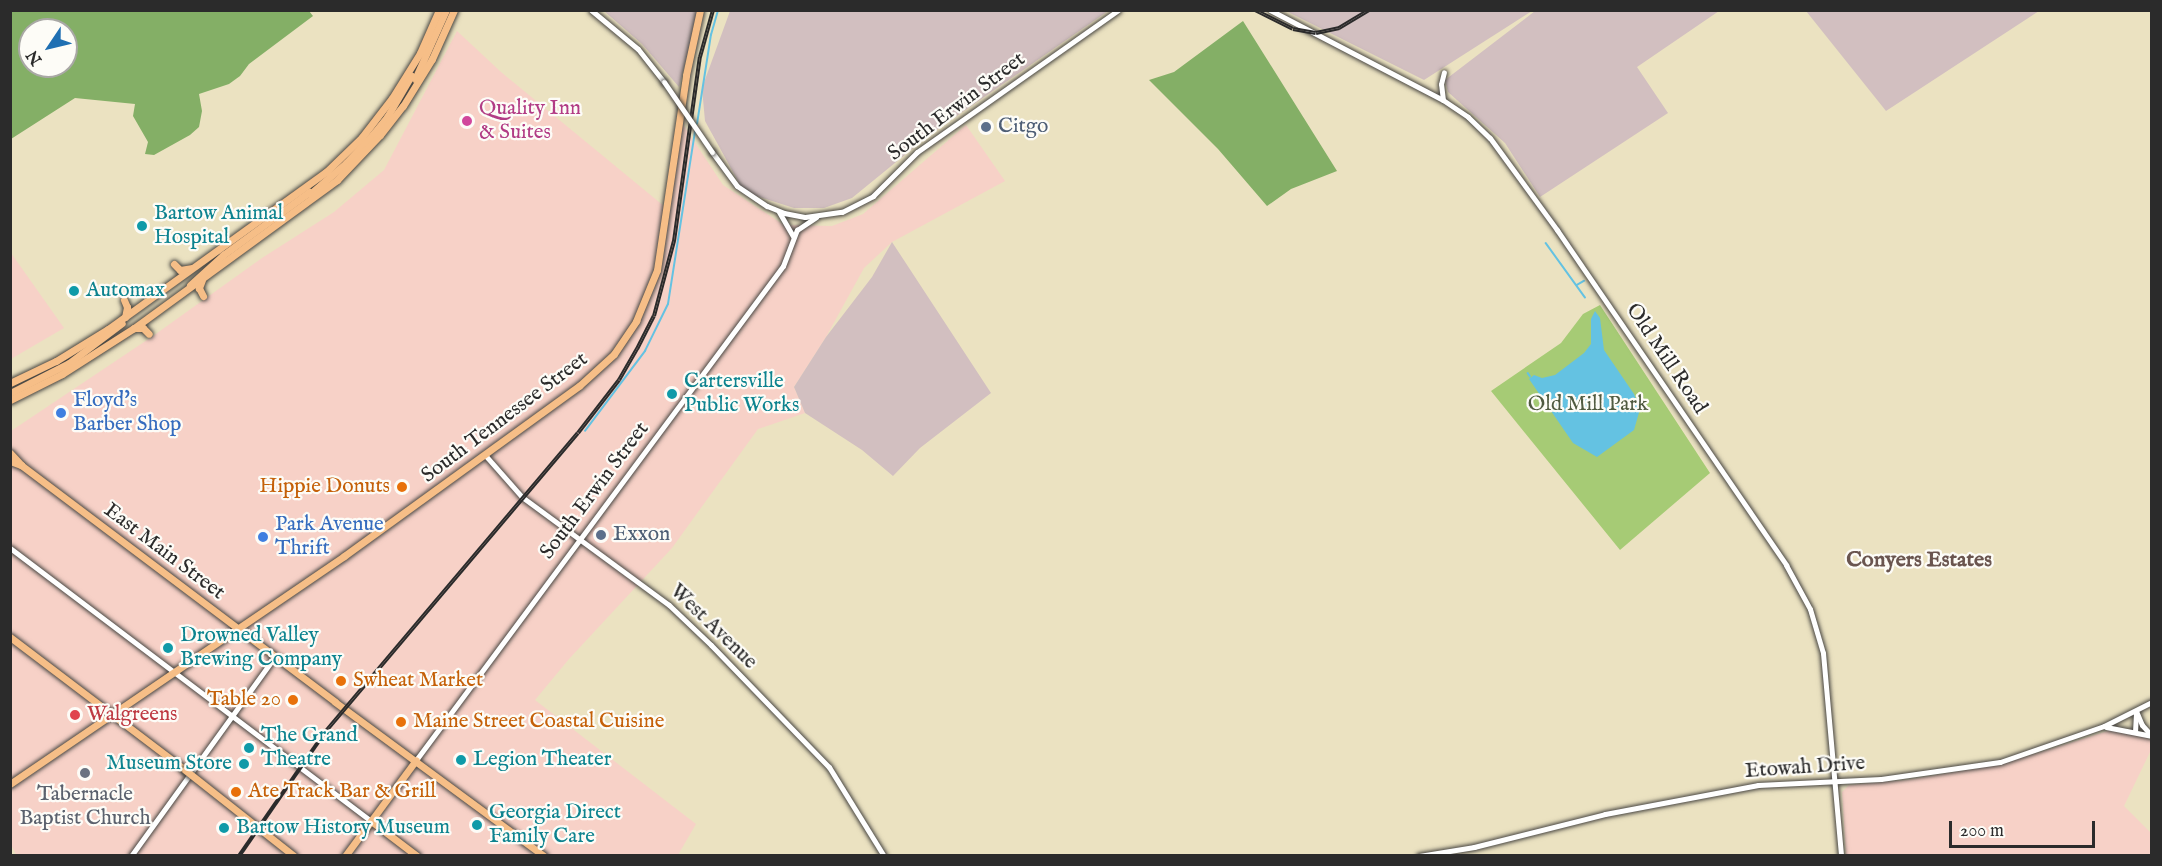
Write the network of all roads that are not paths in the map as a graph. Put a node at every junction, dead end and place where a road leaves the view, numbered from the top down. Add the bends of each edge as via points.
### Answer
1 (439, 10) edge
2 (446, 10) edge
3 (454, 10) edge
4 (591, 10) edge
5 (700, 10) edge
6 (1118, 10) edge
7 (1270, 10) edge
8 (413, 65) junction
9 (1444, 72) dead end
10 (408, 98) junction
11 (1443, 100) junction
12 (779, 212) junction
13 (796, 216) junction
14 (816, 217) junction
15 (793, 236) junction
16 (174, 264) dead end
17 (199, 265) junction
18 (202, 280) junction
19 (182, 294) junction
20 (203, 296) dead end
21 (124, 300) dead end
22 (132, 312) junction
23 (123, 318) junction
24 (134, 328) junction
25 (149, 334) dead end
26 (10, 383) edge
27 (10, 393) edge
28 (10, 400) edge
29 (10, 453) edge
30 (485, 455) junction
31 (10, 461) edge
32 (21, 465) junction
33 (579, 540) junction
34 (10, 548) edge
35 (239, 629) junction
36 (10, 637) edge
37 (275, 656) junction
38 (175, 673) junction
39 (2151, 702) edge
40 (2136, 711) junction
41 (113, 715) junction
42 (231, 715) junction
43 (2104, 726) junction
44 (2135, 732) junction
45 (2151, 736) edge
46 (416, 760) junction
47 (1835, 781) junction
48 (10, 784) edge
49 (370, 821) junction
50 (131, 855) edge
51 (294, 855) edge
52 (345, 855) edge
53 (417, 855) edge
54 (544, 855) edge
55 (884, 855) edge
56 (1419, 855) edge
57 (1841, 855) edge

1 - 8 main road
2 - 10 main road
3 - 10 main road via 432,59
4 - 12 street, bridge via 638,49 744,192
5 - 30 main road, South Tennessee Street via 686,75 658,260 641,311 625,339 597,372
6 - 14 street, South Erwin Street via 917,152 873,196 842,212
7 - 11 street, Old Mill Road
8 - 17 main road via 372,124 337,162
8 - 19 main road via 406,86 382,124 346,163 223,255
9 - 11 street via 1440,88
10 - 18 main road via 380,135 337,180
11 - 47 street, Old Mill Road via 1475,123 1506,156 1796,581 1823,653
12 - 13 street
12 - 15 street
13 - 14 street, South Erwin Street
13 - 15 street, South Erwin Street
14 - 15 street via 804,223
15 - 33 street, South Erwin Street via 783,266
16 - 17 main road via 182,270
17 - 22 main road
18 - 19 main road
18 - 20 main road
19 - 24 main road
21 - 23 main road via 127,309
22 - 23 main road
22 - 27 main road via 82,354
23 - 26 main road via 67,354
24 - 25 main road via 143,328
24 - 28 main road via 62,374
29 - 32 main road, East Main Street
30 - 33 street, West Avenue via 522,497
30 - 35 main road, South Tennessee Street
31 - 32 main road, East Main Street
32 - 35 main road, East Main Street
33 - 46 street, South Erwin Street
33 - 55 street, West Avenue via 669,605 711,645 829,767
34 - 38 street
35 - 37 main road, East Main Street
35 - 38 main road, South Tennessee Street
36 - 41 main road
37 - 42 street
37 - 46 main road, East Main Street
38 - 41 main road, South Tennessee Street
38 - 42 street
39 - 40 street, Etowah Drive
40 - 43 street, Etowah Drive
40 - 44 street
40 - 45 street
41 - 48 main road, South Tennessee Street
41 - 51 main road, bridge
42 - 49 street
42 - 50 street
43 - 44 street
43 - 47 street, Etowah Drive via 2000,762 1897,777
44 - 45 street
46 - 49 main road
46 - 54 main road, East Main Street
47 - 56 street, Etowah Drive via 1740,788 1605,814 1474,847
47 - 57 street, Old Mill Road
49 - 52 main road
49 - 53 main road

